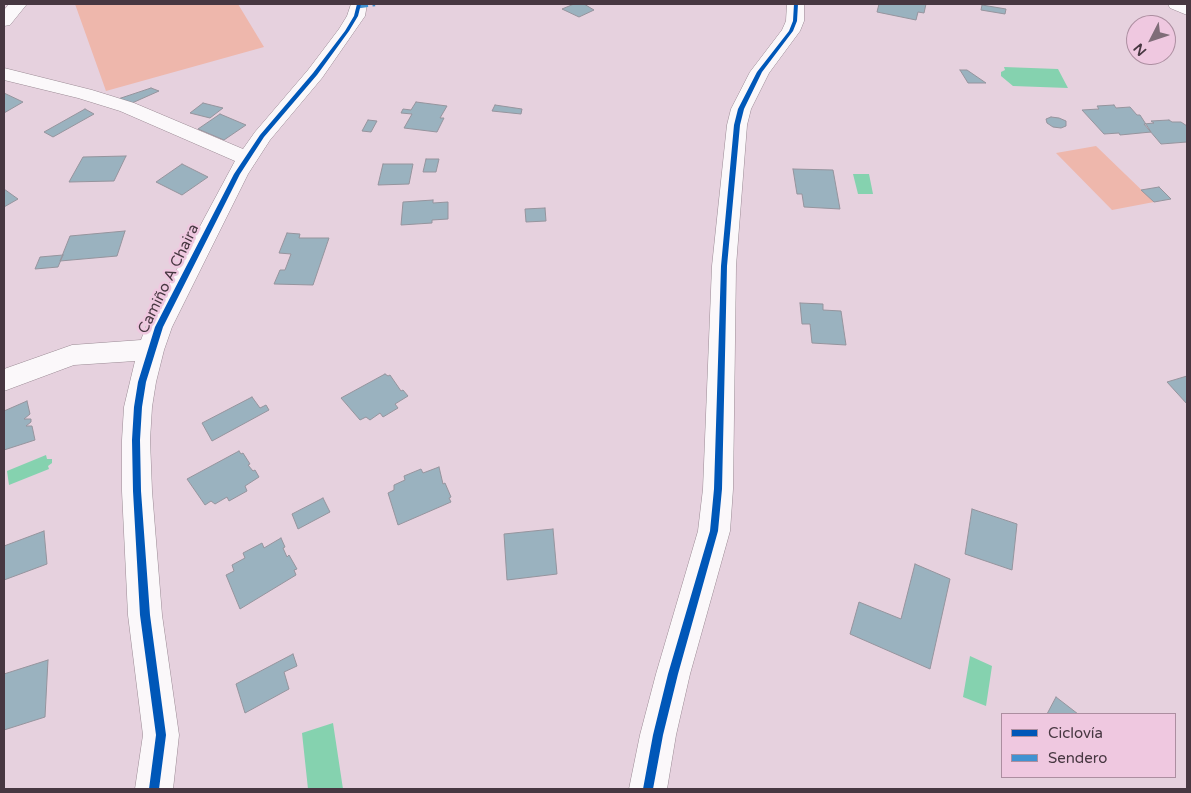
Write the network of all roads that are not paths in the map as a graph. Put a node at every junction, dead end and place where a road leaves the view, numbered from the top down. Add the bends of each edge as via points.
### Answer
1 (18, 4) edge
2 (359, 4) edge
3 (796, 4) edge
4 (1176, 4) edge
5 (1187, 10) edge
6 (4, 21) edge
7 (4, 74) edge
8 (246, 158) junction
9 (150, 350) junction
10 (4, 380) edge
11 (154, 789) edge
12 (648, 789) edge

1 - 6 street
2 - 8 street, Camiño A Chaira via 347,31
3 - 12 street via 795,21 760,72 741,108 737,125 724,266 714,531 673,674
4 - 5 street
7 - 8 street via 127,107
8 - 9 street, Camiño A Chaira via 169,306
9 - 10 street via 72,355
9 - 11 street, Camiño A Chaira via 138,407 136,440 145,615 161,735

